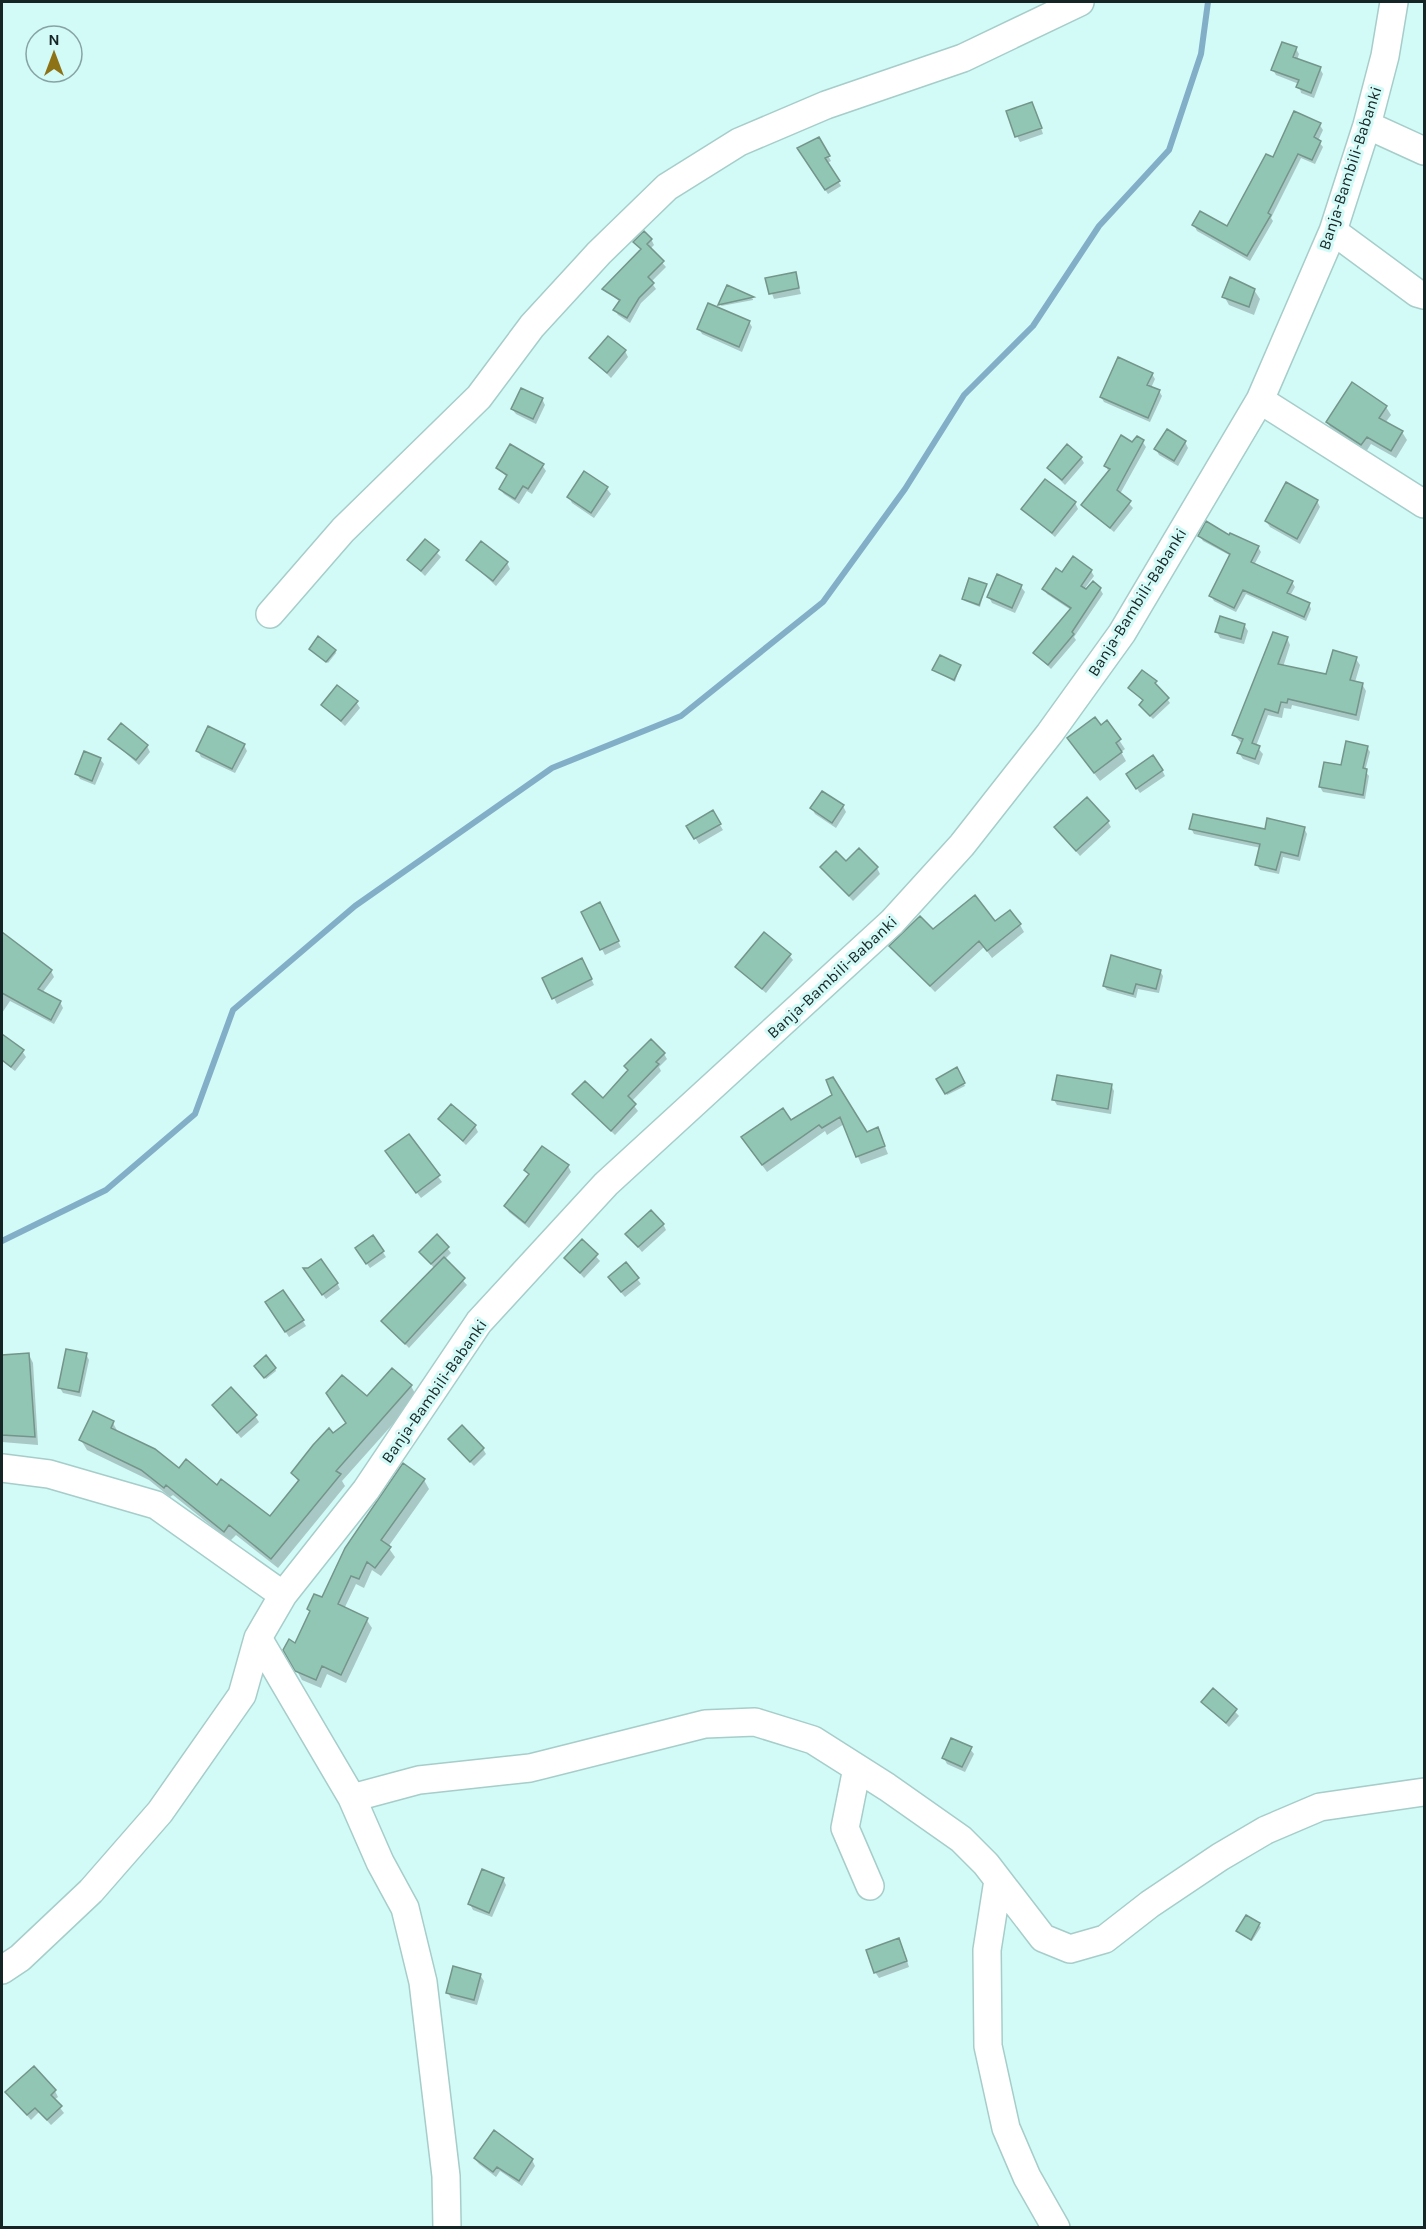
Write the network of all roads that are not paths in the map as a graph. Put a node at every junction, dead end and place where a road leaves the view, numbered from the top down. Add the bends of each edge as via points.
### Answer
1 (1080, 2) edge
2 (1394, 2) edge
3 (1368, 125) junction
4 (1425, 151) edge
5 (1333, 231) junction
6 (1425, 295) edge
7 (1260, 400) junction
8 (1425, 504) edge
9 (270, 614) dead end
10 (2, 1468) edge
11 (284, 1595) junction
12 (258, 1638) junction
13 (857, 1768) junction
14 (1425, 1792) edge
15 (1398, 1797) junction
16 (352, 1798) junction
17 (1425, 1814) edge
18 (998, 1880) junction
19 (870, 1886) dead end
20 (8, 1967) edge
21 (449, 2228) edge
22 (1056, 2228) edge

1 - 9 street via 963,58 826,105 739,142 667,187 532,326 479,397 343,530
2 - 3 street, Banja-Bambili-Babanki
3 - 4 street
3 - 5 street, Banja-Bambili-Babanki
5 - 6 street
5 - 7 street, Banja-Bambili-Babanki
7 - 8 street
7 - 11 street, Banja-Bambili-Babanki via 1122,633 962,845 892,922 606,1184 487,1314 366,1490
10 - 11 street via 49,1474 156,1505
11 - 12 street, Banja-Bambili-Babanki
12 - 16 street
12 - 20 street, Banja-Bambili-Babanki via 242,1695 160,1812 91,1891
13 - 16 street via 813,1740 756,1722 705,1724 530,1768 419,1780
13 - 18 street via 961,1839
13 - 19 street via 845,1828
14 - 15 street
15 - 17 street
15 - 18 street via 1320,1807 1266,1830 1159,1898 1106,1939 1070,1949 1043,1938
16 - 21 street via 405,1908 423,1982
18 - 22 street via 987,1950 988,2046 1006,2127

